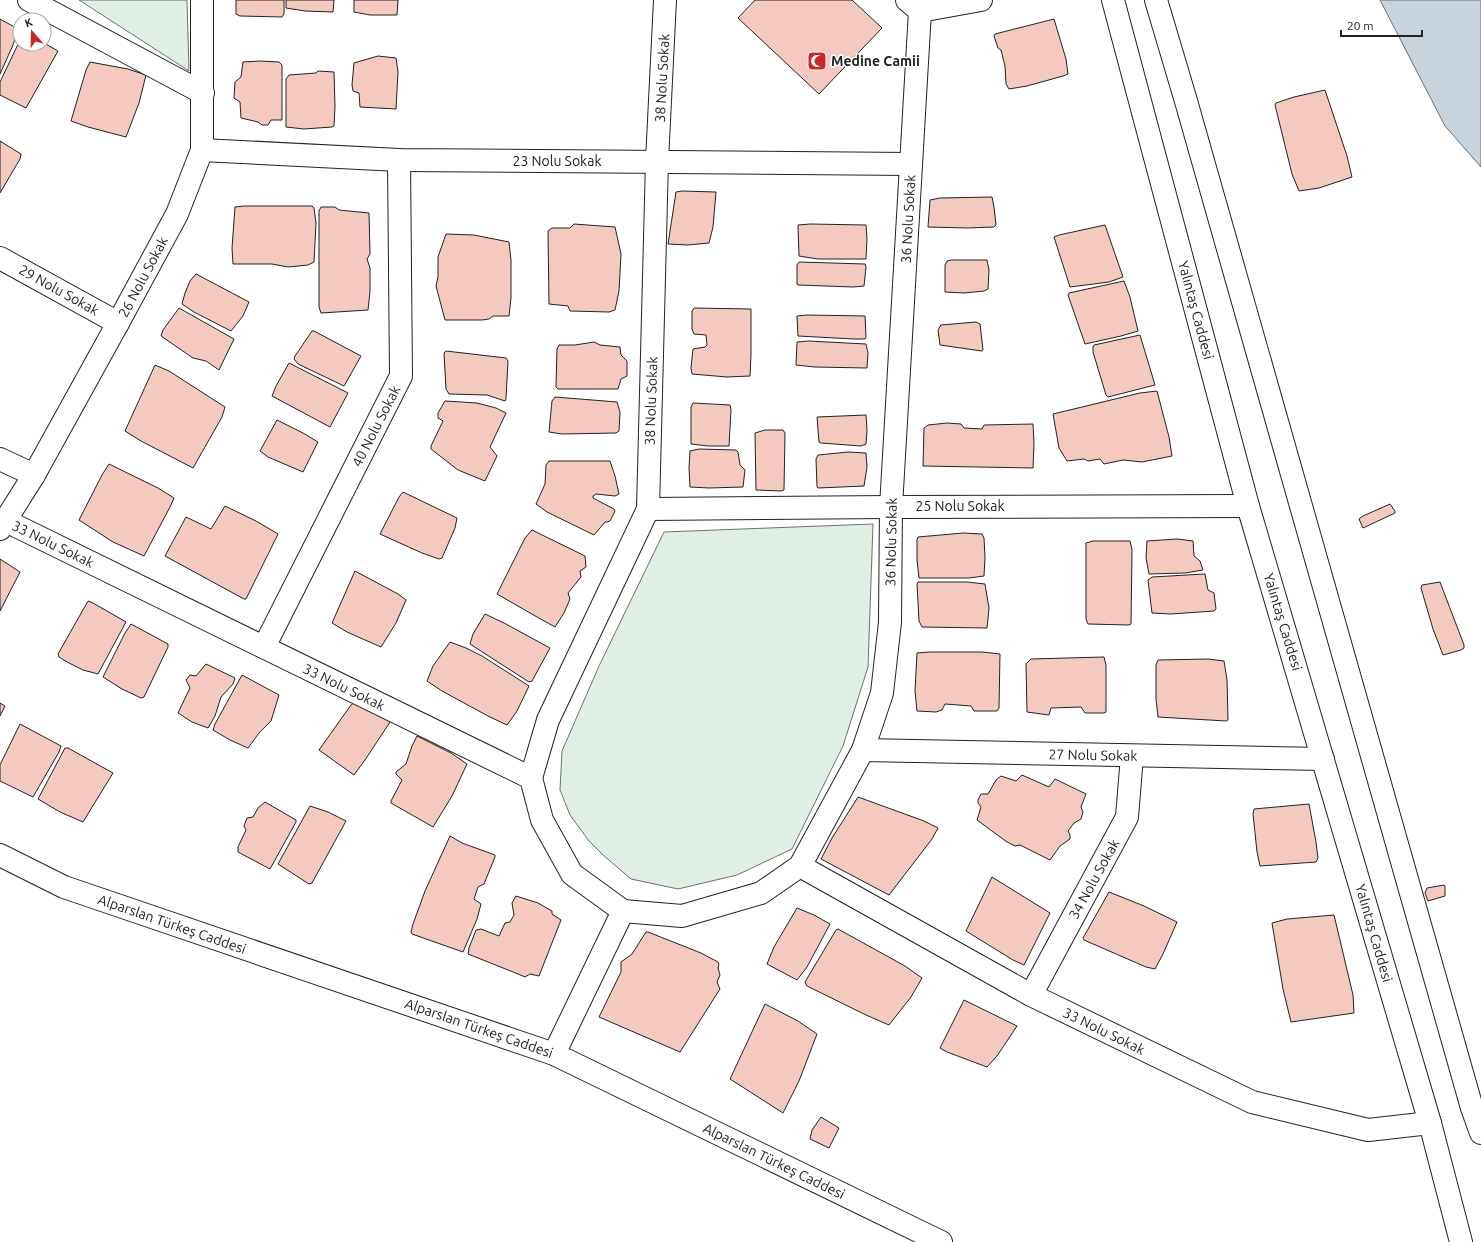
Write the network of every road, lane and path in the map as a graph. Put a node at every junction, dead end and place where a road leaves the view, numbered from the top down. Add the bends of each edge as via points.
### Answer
1 (29, 0) edge
2 (202, 0) edge
3 (665, 0) edge
4 (981, 0) edge
5 (1113, 0) edge
6 (1156, 0) edge
7 (914, 6) edge
8 (203, 93) junction
9 (202, 150) junction
10 (399, 160) junction
11 (657, 161) junction
12 (911, 164) junction
13 (0, 258) edge
14 (118, 323) junction
15 (0, 459) edge
16 (34, 475) junction
17 (891, 506) junction
18 (1248, 506) junction
19 (648, 509) junction
20 (3, 525) edge
21 (264, 647) junction
22 (863, 750) junction
23 (1132, 756) junction
24 (1323, 760) junction
25 (531, 778) junction
26 (0, 855) edge
27 (800, 866) junction
28 (623, 911) junction
29 (1030, 995) junction
30 (554, 1054) junction
31 (1476, 1109) edge
32 (1430, 1123) junction
33 (1481, 1133) edge
34 (940, 1242) edge
35 (1461, 1242) edge

1 - 8 street
2 - 8 street, 26 Nolu Sokak
3 - 11 street, 38 Nolu Sokak
4 - 7 street
5 - 18 street, Yalıntaş Caddesi
6 - 31 street
7 - 12 street, 36 Nolu Sokak
8 - 9 street, 26 Nolu Sokak
9 - 10 street, 23 Nolu Sokak
9 - 14 street, 26 Nolu Sokak via 177,214
10 - 11 street, 23 Nolu Sokak
10 - 21 street, 40 Nolu Sokak via 401,376
11 - 12 street, 23 Nolu Sokak
11 - 19 street, 38 Nolu Sokak
12 - 17 street, 36 Nolu Sokak
13 - 14 street, 29 Nolu Sokak
14 - 16 street, 26 Nolu Sokak
15 - 16 street
16 - 20 street, 26 Nolu Sokak
17 - 18 street, 25 Nolu Sokak
17 - 19 street, 25 Nolu Sokak
17 - 22 street, 36 Nolu Sokak via 889,630 882,693
18 - 24 street, Yalıntaş Caddesi
19 - 25 street, 38 Nolu Sokak via 548,720
20 - 21 street, 33 Nolu Sokak
21 - 25 street, 33 Nolu Sokak
22 - 23 street, 27 Nolu Sokak
22 - 27 street, 36 Nolu Sokak
23 - 24 street, 27 Nolu Sokak
23 - 29 street, 34 Nolu Sokak via 1128,817
24 - 32 street, Yalıntaş Caddesi
25 - 28 street via 542,820 572,874
26 - 30 street, Alparslan Türkeş Caddesi via 64,887
27 - 28 street, 36 Nolu Sokak via 762,893 682,916
27 - 29 street, 33 Nolu Sokak
28 - 30 street
29 - 32 street, 33 Nolu Sokak via 1252,1102 1368,1130
30 - 34 street, Alparslan Türkeş Caddesi
31 - 33 street
32 - 35 street, Yalıntaş Caddesi

